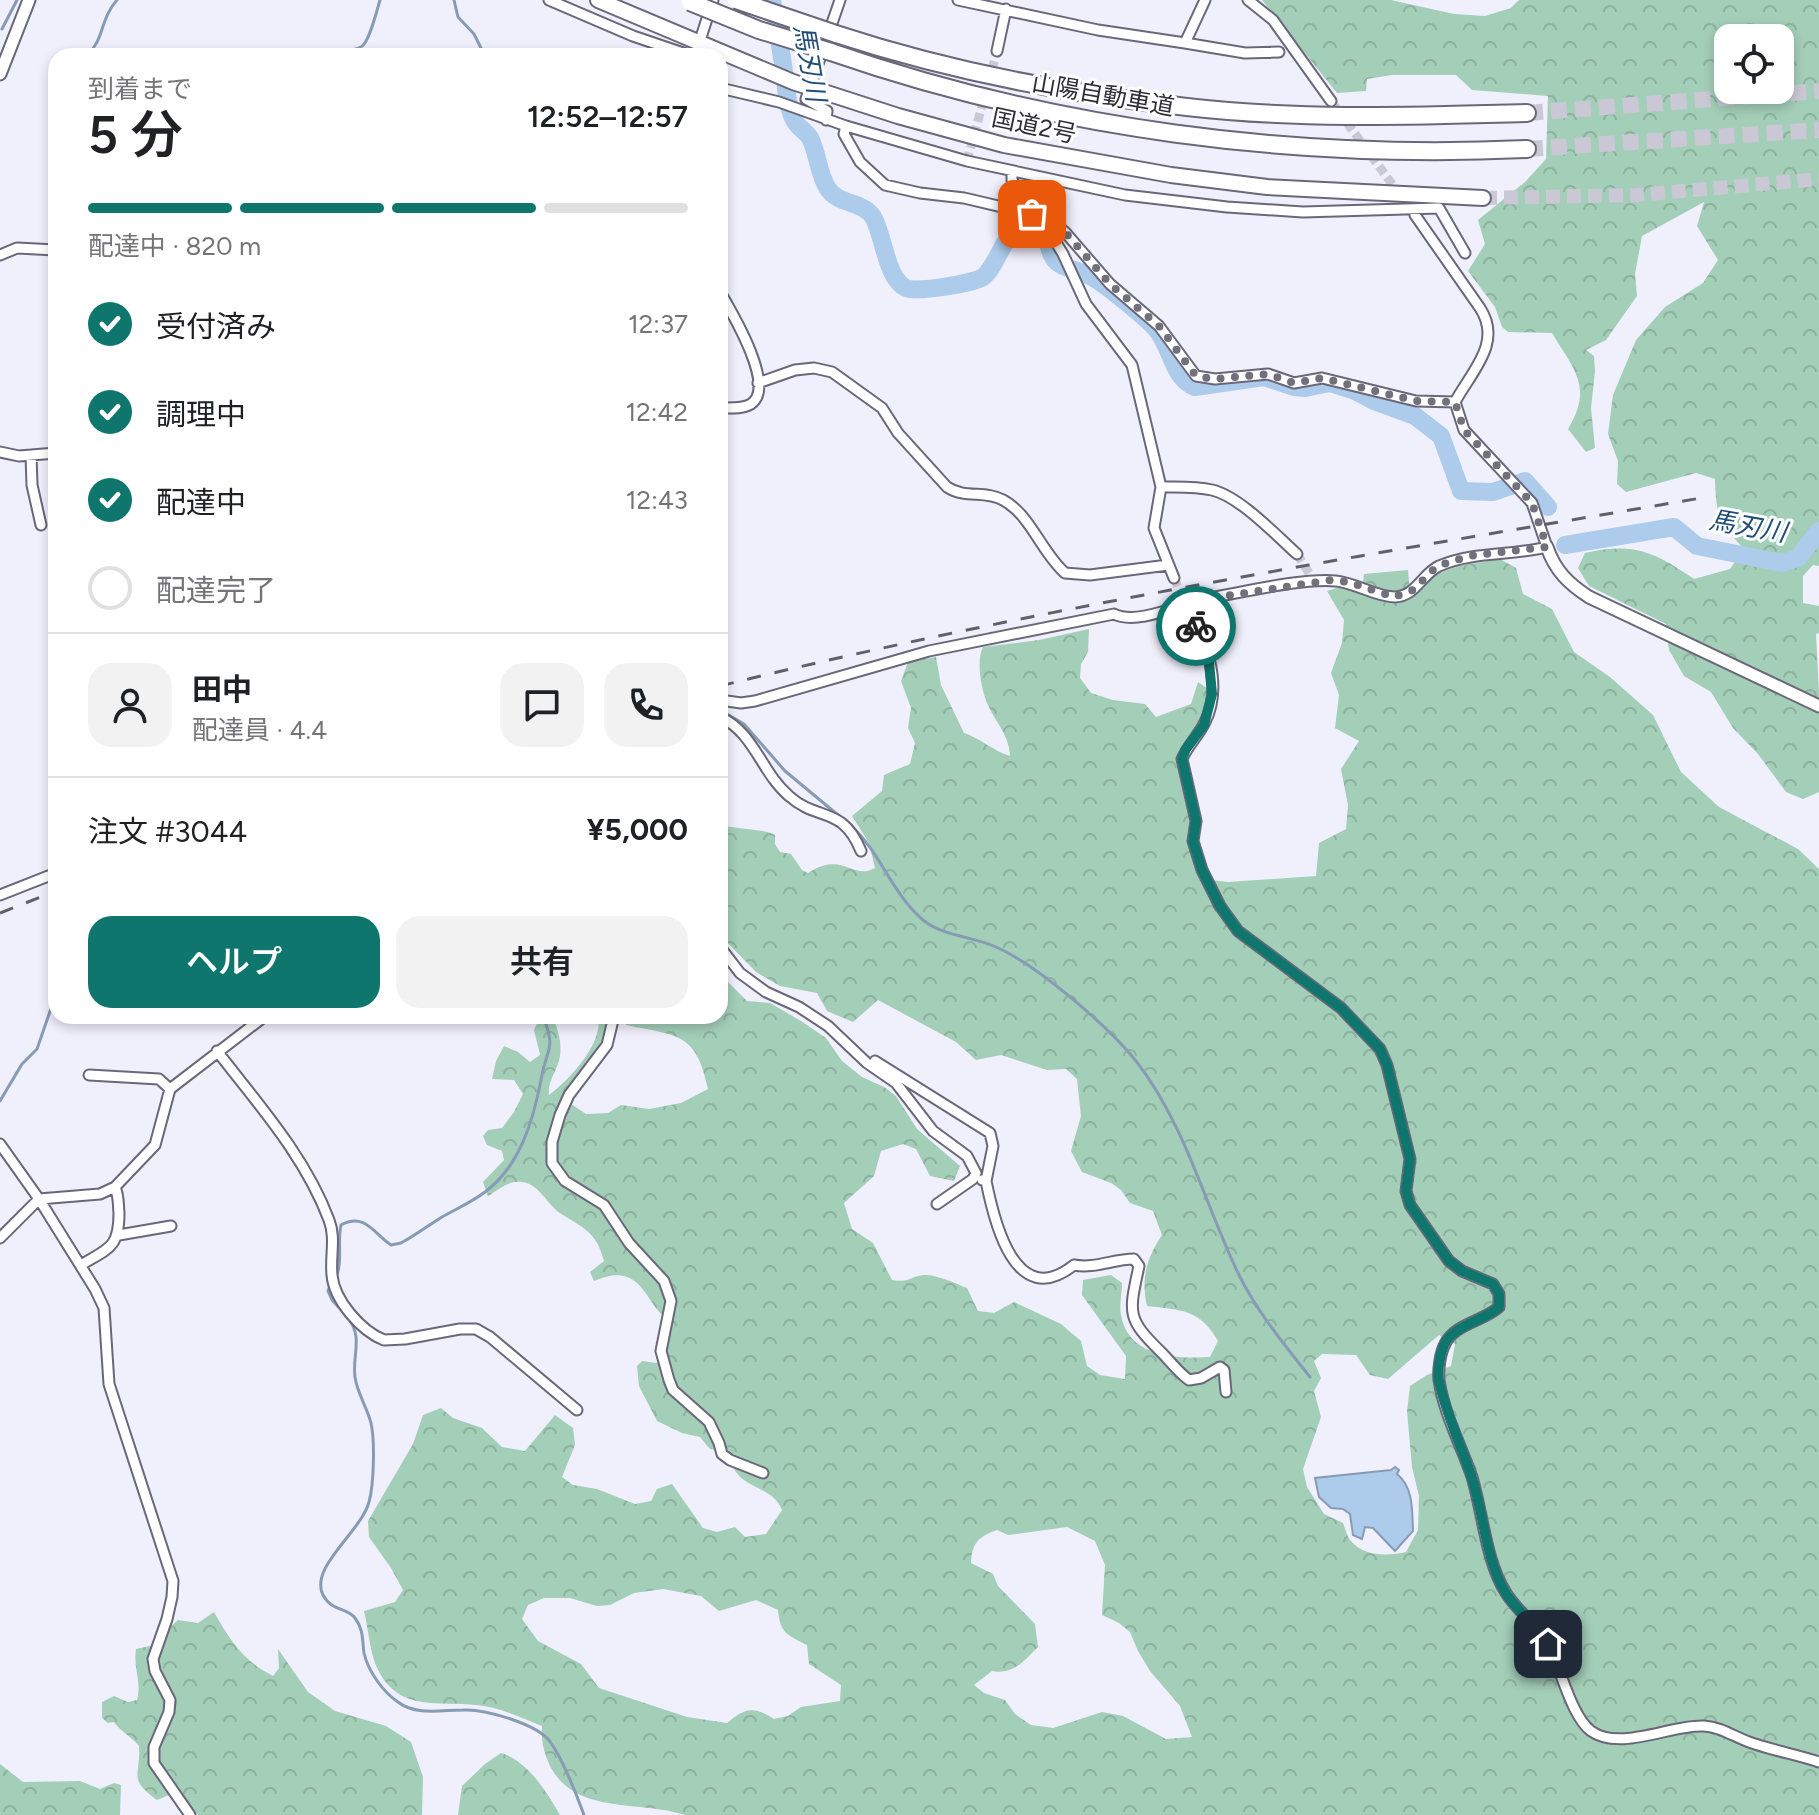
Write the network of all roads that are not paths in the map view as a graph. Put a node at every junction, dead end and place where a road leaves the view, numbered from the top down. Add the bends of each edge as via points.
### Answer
1 (29, 0) edge
2 (549, 0) edge
3 (598, 0) edge
4 (713, 0) edge
5 (736, 0) edge
6 (840, 0) edge
7 (958, 0) edge
8 (1205, 0) edge
9 (1248, 0) edge
10 (688, 1) edge
11 (1006, 9) junction
12 (6, 42) edge
13 (1185, 43) junction
14 (680, 48) edge
15 (688, 48) edge
16 (696, 48) edge
17 (997, 51) tunnel mouth
18 (1279, 52) dead end
19 (728, 62) edge
20 (0, 74) edge
21 (810, 87) junction
22 (728, 90) edge
23 (1331, 101) tunnel mouth
24 (1527, 113) tunnel mouth
25 (826, 120) junction
26 (846, 126) junction
27 (1527, 149) tunnel mouth
28 (1012, 172) junction
29 (1483, 198) tunnel mouth
30 (1032, 214) junction
31 (1415, 215) tunnel mouth
32 (1043, 221) junction
33 (48, 250) edge
34 (1465, 253) dead end
35 (0, 255) edge
36 (728, 306) edge
37 (758, 383) junction
38 (1455, 402) junction
39 (728, 407) edge
40 (0, 452) edge
41 (48, 454) edge
42 (31, 455) junction
43 (1161, 487) junction
44 (41, 525) dead end
45 (1547, 547) junction
46 (1297, 554) tunnel mouth
47 (1168, 565) junction
48 (1174, 578) tunnel mouth
49 (1185, 601) junction
50 (728, 701) edge
51 (1819, 706) edge
52 (728, 721) edge
53 (861, 851) dead end
54 (48, 876) edge
55 (0, 895) edge
56 (728, 957) edge
57 (254, 1024) edge
58 (612, 1024) edge
59 (854, 1050) junction
60 (217, 1051) junction
61 (89, 1075) dead end
62 (170, 1089) junction
63 (0, 1144) edge
64 (973, 1179) junction
65 (986, 1181) junction
66 (115, 1187) junction
67 (39, 1199) junction
68 (937, 1204) dead end
69 (171, 1226) dead end
70 (119, 1235) junction
71 (0, 1238) edge
72 (81, 1265) junction
73 (1226, 1392) dead end
74 (577, 1410) dead end
75 (763, 1473) dead end
76 (1819, 1762) edge
77 (190, 1815) edge

1 - 12 street
2 - 14 street via 633,36
3 - 15 highway, 国道2号
4 - 16 street
5 - 24 highway, 山陽自動車道, bridge via 913,57 1187,107 1334,115
6 - 21 street
7 - 11 street
8 - 13 street
9 - 23 street via 1273,20
10 - 27 highway, 山陽自動車道, bridge via 831,52 985,98 1071,116 1277,144 1396,152
11 - 13 street
11 - 17 street
12 - 20 street
13 - 18 street via 1245,53
19 - 21 highway, 国道2号
21 - 25 street via 806,99 827,111
21 - 29 highway, 国道2号 via 1004,145 1171,175 1267,187
22 - 25 street
25 - 26 street
26 - 28 street
26 - 30 street via 844,134 860,162 885,185
28 - 30 street
28 - 34 street via 1125,195 1227,207 1303,212 1439,208
30 - 32 street
31 - 38 street via 1486,316 1489,342
32 - 38 street via 1065,232 1110,284 1159,326 1196,376 1268,374 1294,383 1322,378 1416,401
32 - 43 street via 1086,304 1132,365
33 - 35 street via 17,248
36 - 37 street via 745,337
37 - 39 street via 757,398 750,405
37 - 47 street via 814,368 845,380 882,408 947,487 957,494 1002,499 1017,511 1065,573
38 - 45 street via 1464,430 1532,503
40 - 42 street
41 - 42 street
42 - 44 street
43 - 46 street via 1222,493
43 - 47 street via 1154,528
45 - 49 street via 1449,562 1413,590 1394,597 1349,582 1310,578
45 - 51 street via 1559,573 1589,597
47 - 48 street
49 - 50 street via 1127,619 1114,614 929,651 755,701
49 - 76 street via 1208,652 1212,676 1210,712 1182,759 1202,870 1238,931 1341,1008 1380,1049 1410,1159 1410,1205 1449,1261 1493,1284 1499,1294 1499,1307 1490,1316 1462,1328 1445,1344 1438,1377 1483,1516 1492,1565 1507,1595 1548,1644 1577,1715 1589,1730 1603,1737 1631,1737 1701,1726
52 - 53 street via 746,736 787,795 800,806 835,817
54 - 55 street
56 - 59 street via 740,973 828,1026
57 - 60 street
58 - 75 street via 607,1045 560,1115 552,1163 565,1181 604,1205 664,1281 671,1301 661,1351 673,1390 709,1422 722,1454
59 - 64 street via 896,1083 933,1131 967,1156 976,1173
59 - 65 street via 990,1133 993,1146
60 - 62 street
60 - 74 street via 313,1183 331,1223 333,1283 361,1325 384,1340 476,1329
61 - 62 street via 159,1079
62 - 66 street via 155,1145
63 - 67 street
64 - 65 street
64 - 68 street
65 - 73 street via 1001,1239 1023,1270 1049,1277 1074,1265 1134,1259 1139,1266 1131,1309 1134,1323 1189,1380 1224,1370
66 - 67 street via 100,1194
66 - 70 street
67 - 71 street
67 - 72 street
69 - 70 street
70 - 72 street via 109,1248
72 - 77 street via 104,1308 109,1384 173,1581 153,1659 170,1700 154,1763

